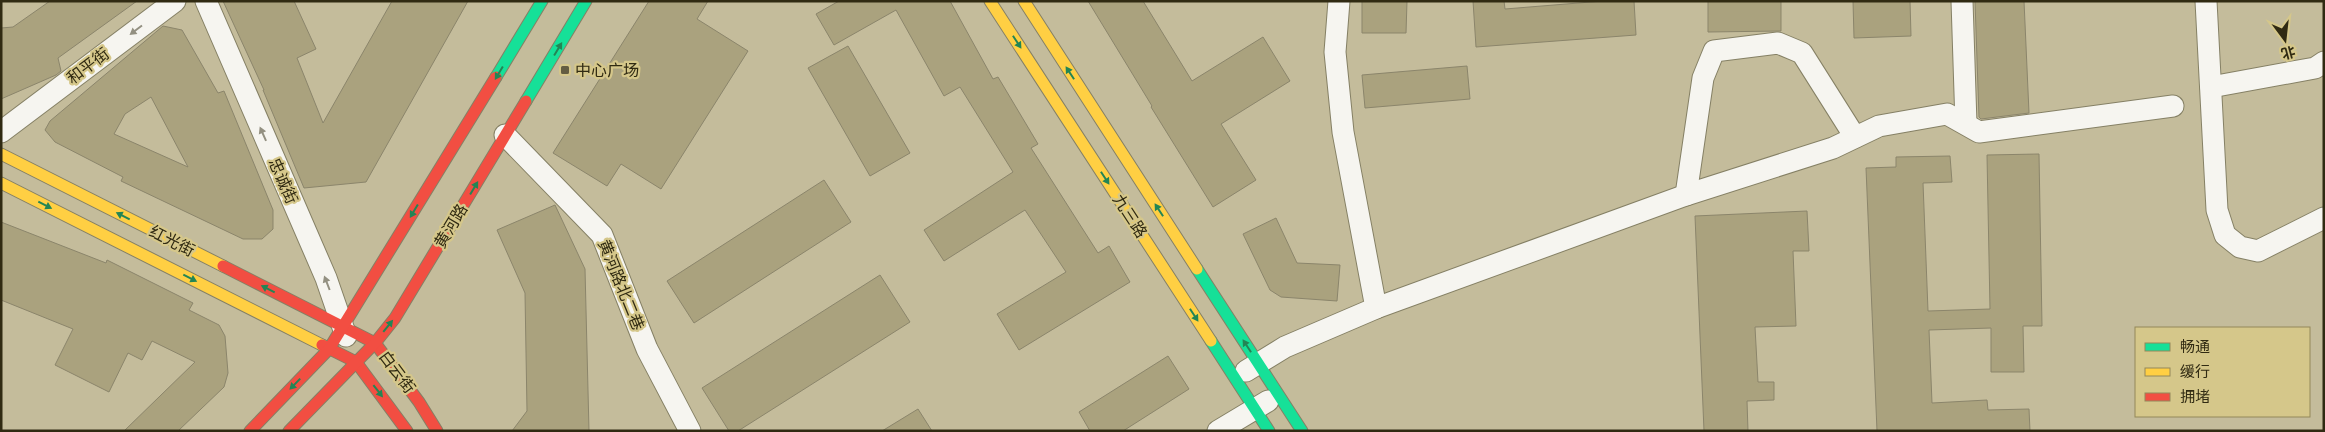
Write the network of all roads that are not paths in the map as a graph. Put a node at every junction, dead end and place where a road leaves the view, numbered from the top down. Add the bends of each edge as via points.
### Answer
1 (175, 1) edge
2 (206, 1) edge
3 (542, 1) edge
4 (586, 1) edge
5 (990, 1) edge
6 (1024, 1) edge
7 (1339, 1) edge
8 (1962, 1) edge
9 (2206, 1) edge
10 (2324, 62) edge
11 (2211, 88) junction
12 (2174, 106) dead end
13 (1966, 124) junction
14 (1, 132) edge
15 (505, 136) junction
16 (1855, 137) junction
17 (1, 154) edge
18 (1, 182) edge
19 (1686, 195) junction
20 (2324, 218) edge
21 (1376, 308) junction
22 (343, 327) junction
23 (375, 343) junction
24 (329, 349) junction
25 (356, 362) junction
26 (1258, 363) junction
27 (1235, 378) junction
28 (1279, 395) junction
29 (1255, 409) junction
30 (250, 431) edge
31 (289, 431) edge
32 (407, 431) edge
33 (437, 431) edge
34 (690, 431) edge
35 (1218, 431) edge
36 (1269, 431) edge
37 (1302, 431) edge

1 -> 14 street, 和平街
22 -> 2 street, 忠诚街 via 326,278
3 -> 22 main road
15 -> 4 main road, 黄河路
5 -> 27 main road, 九三路
26 -> 6 main road, 九三路
7 - 21 street via 1335,52 1343,132
8 - 13 street
9 - 11 street
10 - 11 street via 2315,68
11 - 20 street via 2217,210 2225,235 2240,247 2258,251
12 - 13 street via 1979,132
13 - 16 street via 1947,114 1879,126
23 -> 15 main road, 黄河路 via 395,318
15 - 34 street, 黄河路北二巷 via 602,235 646,349
16 - 19 street via 1833,148
16 - 19 street via 1802,53 1778,43 1714,51 1703,78
22 -> 17 main road, 红光街
18 -> 24 main road, 红光街
19 - 21 street
21 - 26 street via 1286,347
22 - 23 main road, 白云街
22 - 24 main road
22 - 25 street, 忠诚街
23 - 25 main road, 黄河路
23 - 33 main road, 白云街
24 - 25 main road, 白云街
24 -> 30 main road
25 - 31 main road, 黄河路
25 -> 32 main road, 白云街
26 - 27 street
26 - 28 main road, 九三路
27 - 29 main road, 九三路
28 - 29 street
28 - 37 main road, 九三路
29 - 35 street
29 - 36 main road, 九三路

